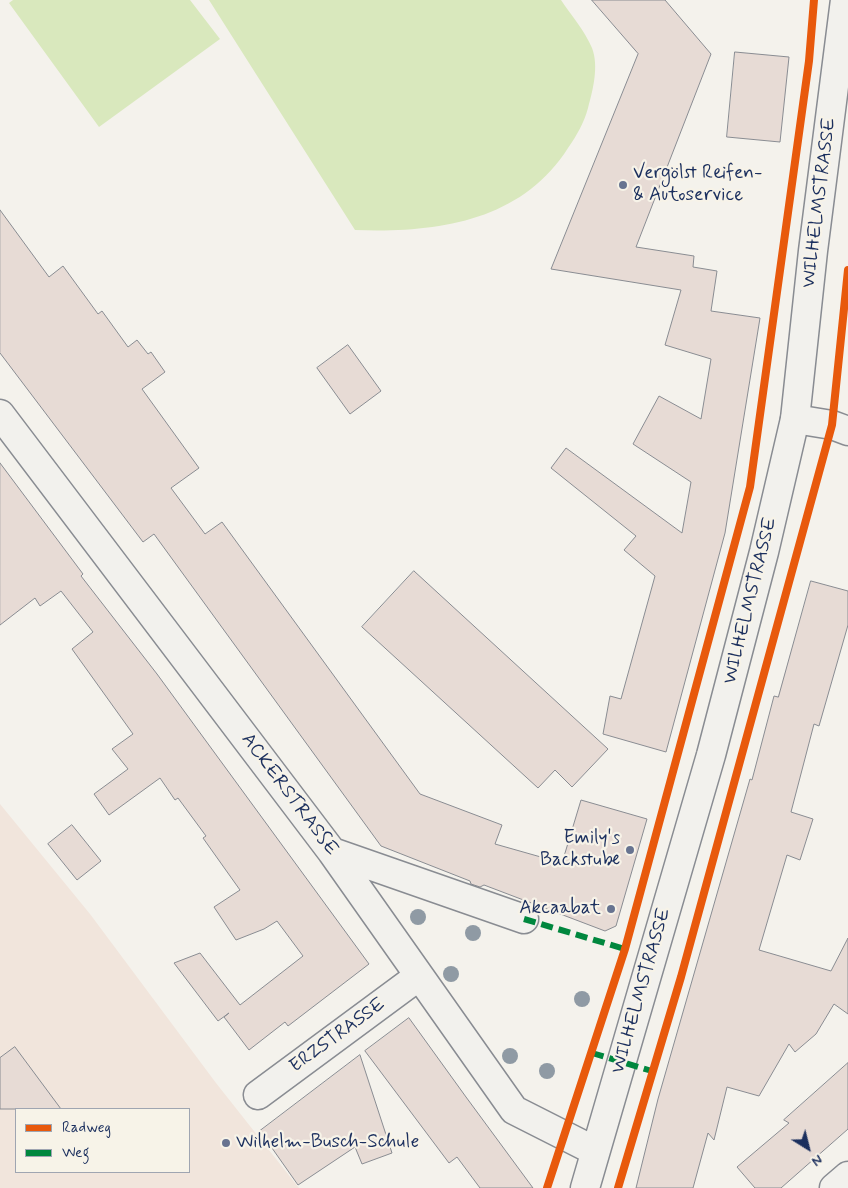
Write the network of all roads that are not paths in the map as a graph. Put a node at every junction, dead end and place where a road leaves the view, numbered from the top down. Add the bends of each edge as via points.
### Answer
1 (845, 0) edge
2 (0, 414) edge
3 (795, 419) junction
4 (848, 431) edge
5 (332, 852) junction
6 (524, 919) dead end
7 (419, 976) junction
8 (258, 1095) dead end
9 (596, 1151) junction
10 (848, 1176) edge
11 (585, 1188) edge
12 (834, 1188) edge

1 - 3 street, WILHELMSTRASSE
2 - 5 street, ACKERSTRASSE
3 - 4 street
3 - 9 street, WILHELMSTRASSE via 711,755
5 - 6 street
5 - 7 street, ACKERSTRASSE
7 - 8 street, ERZSTRASSE
7 - 9 street, ACKERSTRASSE via 514,1110
9 - 11 street, WILHELMSTRASSE
10 - 12 street

